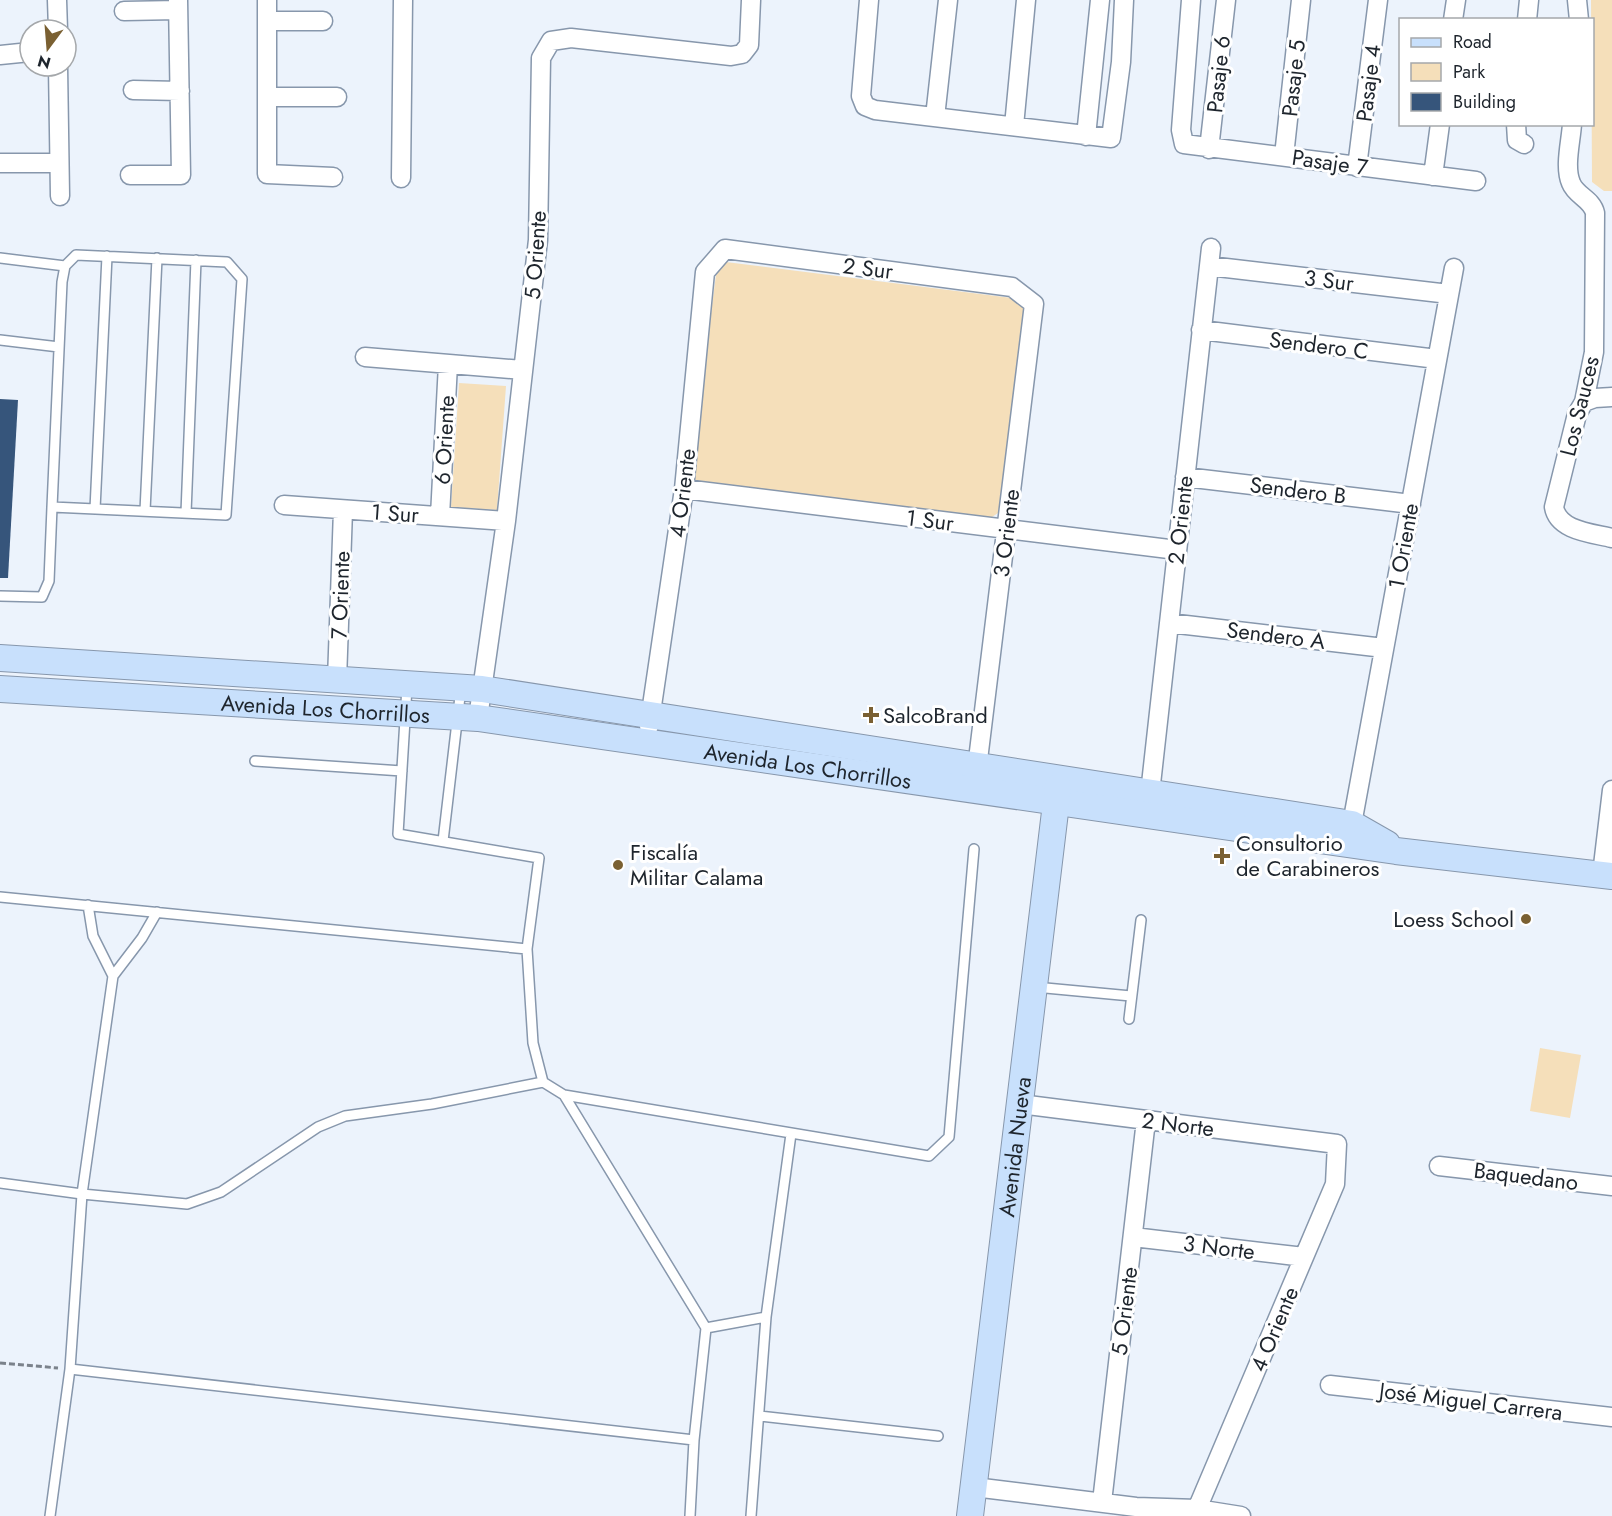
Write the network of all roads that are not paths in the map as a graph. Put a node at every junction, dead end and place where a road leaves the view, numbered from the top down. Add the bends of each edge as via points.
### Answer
1 (57, 0) edge
2 (267, 0) edge
3 (403, 0) edge
4 (751, 0) edge
5 (858, 0) edge
6 (869, 0) edge
7 (948, 0) edge
8 (1026, 0) edge
9 (1100, 0) edge
10 (1124, 0) edge
11 (1191, 0) edge
12 (1226, 0) edge
13 (1301, 0) edge
14 (1378, 0) edge
15 (1456, 0) edge
16 (1529, 0) edge
17 (1577, 0) edge
18 (178, 5) edge
19 (124, 11) dead end
20 (58, 18) edge
21 (1454, 18) edge
22 (1527, 18) edge
23 (1579, 18) edge
24 (268, 21) junction
25 (323, 21) dead end
26 (865, 31) junction
27 (18, 53) edge
28 (0, 55) edge
29 (58, 78) edge
30 (133, 90) dead end
31 (180, 91) junction
32 (268, 97) junction
33 (337, 97) dead end
34 (935, 117) junction
35 (1014, 126) junction
36 (1440, 126) edge
37 (1516, 126) edge
38 (1572, 126) edge
39 (1086, 136) junction
40 (1184, 144) joint
41 (1524, 144) dead end
42 (1209, 148) junction
43 (1284, 156) junction
44 (0, 163) edge
45 (59, 163) junction
46 (1358, 167) junction
47 (130, 175) dead end
48 (1433, 176) junction
49 (333, 177) dead end
50 (401, 178) dead end
51 (1476, 180) dead end
52 (60, 196) dead end
53 (725, 249) joint
54 (107, 256) junction
55 (1210, 257) joint
56 (0, 258) edge
57 (157, 258) junction
58 (196, 260) junction
59 (65, 266) junction
60 (1454, 268) dead end
61 (1012, 287) joint
62 (1449, 294) junction
63 (1202, 330) junction
64 (0, 340) edge
65 (59, 347) junction
66 (365, 357) dead end
67 (1437, 359) junction
68 (448, 364) junction
69 (524, 370) junction
70 (1612, 397) edge
71 (1584, 402) junction
72 (1185, 477) junction
73 (684, 489) junction
74 (1411, 504) junction
75 (284, 505) dead end
76 (52, 507) junction
77 (95, 509) junction
78 (344, 510) junction
79 (145, 512) junction
80 (186, 513) junction
81 (440, 516) junction
82 (506, 521) junction
83 (1007, 529) junction
84 (1612, 538) edge
85 (1177, 549) junction
86 (0, 596) edge
87 (1169, 623) junction
88 (1384, 648) junction
89 (0, 658) edge
90 (337, 680) junction
91 (407, 685) junction
92 (0, 688) edge
93 (471, 689) junction
94 (405, 714) junction
95 (651, 716) junction
96 (467, 717) junction
97 (647, 742) junction
98 (833, 757) junction
99 (255, 761) dead end
100 (402, 771) junction
101 (975, 778) junction
102 (1058, 790) junction
103 (1612, 790) edge
104 (1149, 793) junction
105 (1352, 824) junction
106 (443, 841) junction
107 (974, 849) dead end
108 (1396, 851) junction
109 (1607, 875) edge
110 (0, 897) edge
111 (88, 905) junction
112 (157, 912) junction
113 (1141, 920) dead end
114 (527, 949) junction
115 (113, 976) junction
116 (1034, 987) junction
117 (1131, 996) junction
118 (1129, 1019) dead end
119 (543, 1082) junction
120 (564, 1095) junction
121 (1020, 1104) junction
122 (1146, 1119) junction
123 (790, 1134) junction
124 (1337, 1144) joint
125 (1439, 1166) dead end
126 (0, 1183) edge
127 (1612, 1186) edge
128 (82, 1194) junction
129 (1133, 1237) junction
130 (1305, 1257) junction
131 (766, 1317) junction
132 (706, 1328) junction
133 (70, 1369) junction
134 (1330, 1385) dead end
135 (759, 1416) junction
136 (1612, 1418) edge
137 (938, 1436) dead end
138 (694, 1440) junction
139 (974, 1487) junction
140 (1102, 1502) junction
141 (1197, 1509) junction
142 (1135, 1512) edge
143 (50, 1516) edge
144 (690, 1516) edge
145 (752, 1516) edge
146 (970, 1516) edge
147 (1241, 1516) edge

1 - 20 street
2 - 24 street
3 - 50 street
4 - 69 street, 5 Oriente via 749,45 742,54 731,56 571,38 551,41 545,47 541,58 538,240
5 - 26 street
6 - 26 street
7 - 34 street
8 - 35 street
9 - 39 street
10 - 39 street via 1111,138
11 - 40 street, Pasaje 6 via 1180,130
12 - 42 street, Pasaje 6
13 - 43 street, Pasaje 5
14 - 46 street, Pasaje 4
15 - 21 street
16 - 22 street
17 - 23 street
18 - 19 street
18 - 31 street
24 - 25 street
24 - 32 street
26 - 34 street via 861,96 865,106
27 - 28 street
29 - 45 street
30 - 31 street
31 - 47 street via 180,175
32 - 33 street
32 - 49 street via 267,174
34 - 35 street
35 - 39 street
36 - 48 street
37 - 41 street via 1517,140
38 - 71 street, Los Sauces via 1571,184 1595,213 1594,352
40 - 42 street, Pasaje 7
42 - 43 street, Pasaje 7
43 - 46 street, Pasaje 7
44 - 45 street
45 - 52 street
46 - 48 street, Pasaje 7
48 - 51 street, Pasaje 7
53 - 61 street, 2 Sur
53 - 73 street, 4 Oriente via 705,272
54 - 57 lane
54 - 59 lane via 76,255
54 - 77 lane
55 - 62 street, 3 Sur
55 - 63 street, 2 Oriente
56 - 59 lane
57 - 58 lane
57 - 79 lane
58 - 80 lane
58 - 80 lane via 226,262 242,279 226,515
59 - 65 lane
60 - 62 street, 1 Oriente
61 - 83 street, 3 Oriente via 1034,304
62 - 67 street, 1 Oriente
63 - 67 street, Sendero C
63 - 72 street, 2 Oriente
64 - 65 lane
65 - 76 lane
66 - 68 street
67 - 74 street, 1 Oriente
68 - 69 street
68 - 81 street, 6 Oriente
69 - 82 street, 5 Oriente
70 - 71 street
71 - 84 street, Los Sauces via 1577,414 1554,502 1557,516 1568,526
72 - 74 street, Sendero B
72 - 85 street, 2 Oriente
73 - 83 street, 1 Sur
73 - 95 street, 4 Oriente
74 - 88 street, 1 Oriente
75 - 78 street, 1 Sur
76 - 77 lane
76 - 86 lane via 49,581 42,597
77 - 79 lane
78 - 81 street, 1 Sur
78 - 90 street, 7 Oriente
79 - 80 lane
81 - 82 street, 1 Sur
82 - 93 street, 5 Oriente
83 - 85 street, 1 Sur
83 - 101 street, 3 Oriente
85 - 87 street, 2 Oriente
87 - 88 street, Sendero A
87 - 104 street, 2 Oriente
88 - 105 street, 1 Oriente
89 - 90 street, Avenida Los Chorrillos
90 - 91 street, Avenida Los Chorrillos
91 - 93 street, Avenida Los Chorrillos
91 - 94 lane
92 - 94 street, Avenida Los Chorrillos
93 - 95 street, Avenida Los Chorrillos
93 - 96 street, 5 Oriente
94 - 96 street, Avenida Los Chorrillos
94 - 100 lane
95 - 97 street, 4 Oriente
95 - 98 street, Avenida Los Chorrillos
96 - 97 street, Avenida Los Chorrillos
96 - 106 lane
97 - 98 street, Avenida Los Chorrillos
98 - 101 street, Avenida Los Chorrillos
99 - 100 lane
100 - 106 lane via 398,834
101 - 102 street, Avenida Los Chorrillos
102 - 104 street, Avenida Los Chorrillos
102 - 108 street, Avenida Los Chorrillos
102 - 116 street, Avenida Nueva
103 - 109 street
104 - 105 street, Avenida Los Chorrillos
105 - 108 street
106 - 114 lane via 539,858
107 - 123 lane via 949,1137 929,1156
108 - 109 street, Avenida Los Chorrillos
110 - 111 lane
111 - 112 lane
111 - 115 lane via 93,936
112 - 114 lane
112 - 115 lane
113 - 117 lane
114 - 119 lane via 533,1043
115 - 128 lane
116 - 117 lane
116 - 121 street, Avenida Nueva
117 - 118 lane
119 - 120 lane
119 - 128 lane via 345,1116 318,1127 221,1192 187,1204
120 - 123 lane
120 - 132 lane
121 - 122 street, 2 Norte
121 - 139 street, Avenida Nueva
122 - 124 street, 2 Norte
122 - 129 street, 5 Oriente
123 - 131 lane
124 - 130 street, 4 Oriente via 1335,1184
125 - 127 street, Baquedano
126 - 128 lane
128 - 133 lane
129 - 130 street, 3 Norte
129 - 140 street, 5 Oriente
130 - 141 street, 4 Oriente
131 - 132 lane
131 - 135 lane
132 - 138 lane
133 - 138 lane
133 - 143 lane
134 - 136 street, José Miguel Carrera
135 - 137 lane
135 - 145 lane
138 - 144 lane
139 - 140 street
139 - 146 street, Avenida Nueva
140 - 142 street
141 - 142 street
141 - 147 street

